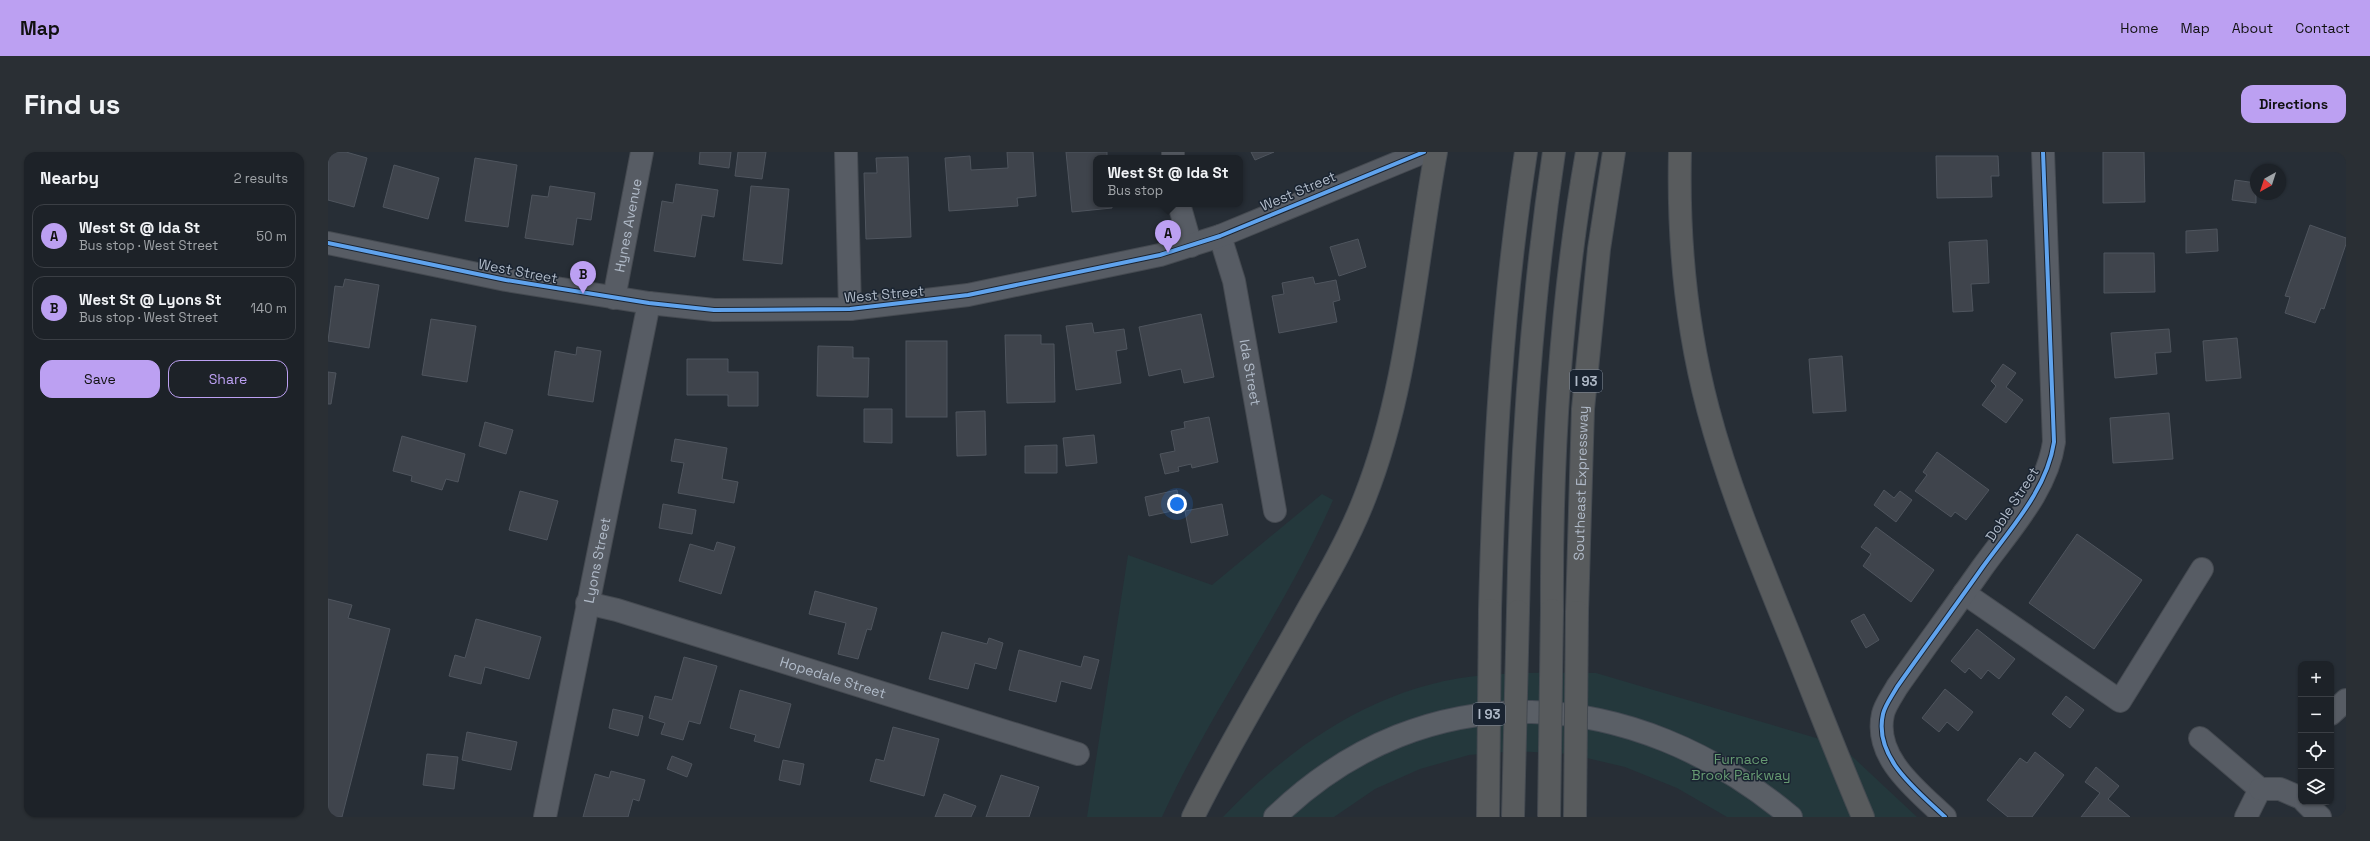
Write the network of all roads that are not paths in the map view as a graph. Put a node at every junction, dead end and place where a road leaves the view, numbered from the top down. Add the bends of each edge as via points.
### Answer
1 (642, 152) edge
2 (846, 152) edge
3 (1424, 152) edge
4 (1436, 152) edge
5 (1526, 152) edge
6 (1554, 152) edge
7 (1614, 152) edge
8 (1680, 152) edge
9 (2043, 152) edge
10 (1586, 155) edge
11 (1180, 207) edge
12 (1220, 236) junction
13 (328, 243) edge
14 (1191, 246) junction
15 (614, 298) junction
16 (649, 303) junction
17 (850, 309) junction
18 (1275, 511) dead end
19 (2202, 569) dead end
20 (1964, 594) junction
21 (587, 602) junction
22 (2346, 700) edge
23 (2334, 711) edge
24 (2200, 738) dead end
25 (1078, 754) dead end
26 (2260, 789) junction
27 (2298, 797) edge
28 (2308, 805) edge
29 (546, 817) edge
30 (1193, 817) edge
31 (1275, 817) edge
32 (1488, 817) edge
33 (1513, 817) edge
34 (1549, 817) edge
35 (1574, 817) edge
36 (1791, 817) edge
37 (1863, 817) edge
38 (1945, 817) edge
39 (2246, 817) edge
40 (2320, 817) edge

1 - 15 street, Hynes Avenue
2 - 17 street
3 - 12 street, West Street
4 - 30 highway via 1398,384 1382,449 1367,493 1331,570
5 - 32 highway, I 93, bridge via 1505,308 1493,473
6 - 33 highway, I 93, bridge via 1528,363 1521,474
7 - 35 highway, Southeast Expressway / I 93, bridge via 1599,249 1583,409
8 - 37 highway via 1679,192 1683,254 1695,346 1708,408 1725,468 1747,529
9 - 20 street, Doble Street via 2054,442 2052,458 2027,505
10 - 34 highway, I 93, bridge via 1571,245 1556,406 1551,516
11 - 14 street
12 - 14 street, West Street
12 - 18 street, Ida Street via 1234,281
13 - 15 street, West Street via 506,280
14 - 17 street, West Street via 1123,264 1003,288 927,301
15 - 16 street, West Street
16 - 17 street, West Street via 714,310
16 - 21 street, Lyons Street
19 - 20 street via 2120,701
20 - 38 street, Doble Street via 1889,701 1883,713 1881,726 1888,753 1896,766
21 - 25 street, Hopedale Street
21 - 29 street, Lyons Street
22 - 23 street
24 - 26 street
26 - 27 street via 2280,789
26 - 39 street
28 - 40 street
31 - 36 main road via 1332,770 1381,743 1461,716 1517,712 1575,715 1607,721 1666,740 1748,784

